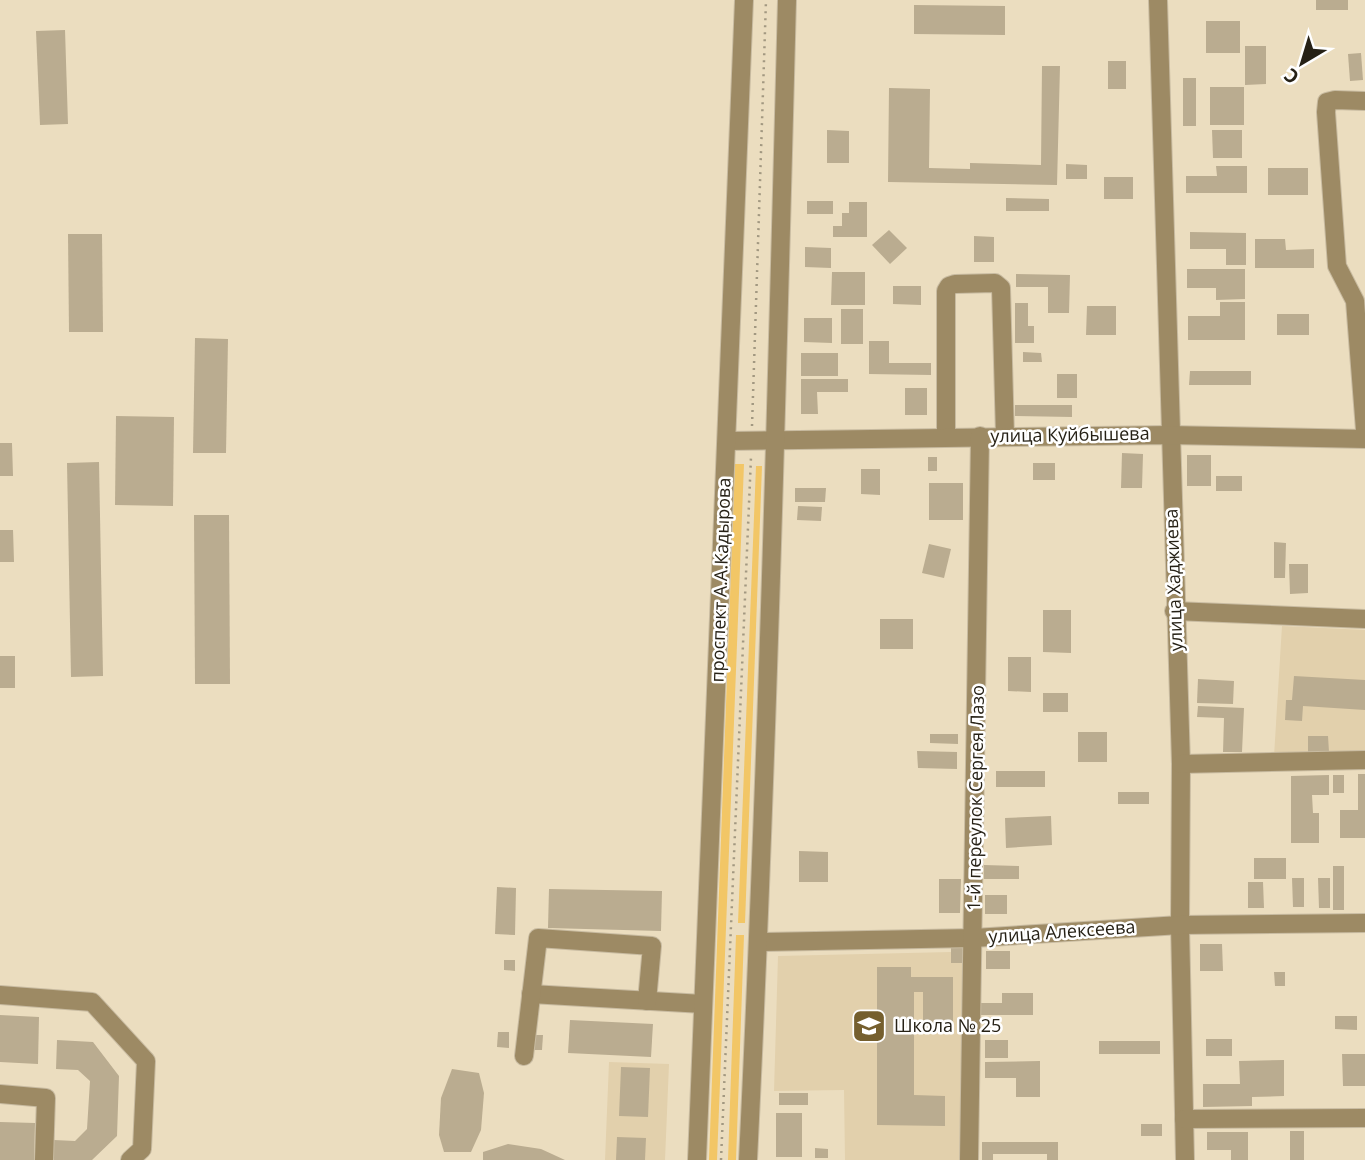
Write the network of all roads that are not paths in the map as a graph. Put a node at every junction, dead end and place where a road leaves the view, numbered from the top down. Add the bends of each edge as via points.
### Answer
1 (744, 0) edge
2 (787, 0) edge
3 (1158, 0) edge
4 (1365, 101) edge
5 (1360, 301) edge
6 (1365, 430) edge
7 (1169, 435) junction
8 (980, 436) junction
9 (1004, 436) junction
10 (946, 437) junction
11 (1365, 439) edge
12 (727, 441) junction
13 (776, 441) junction
14 (1174, 611) junction
15 (1365, 618) edge
16 (1365, 761) edge
17 (1181, 764) junction
18 (1365, 923) edge
19 (1180, 925) junction
20 (974, 938) junction
21 (759, 942) junction
22 (531, 994) junction
23 (0, 995) edge
24 (647, 1001) junction
25 (703, 1004) junction
26 (524, 1056) dead end
27 (0, 1094) edge
28 (1365, 1118) edge
29 (1184, 1119) junction
30 (44, 1160) edge
31 (130, 1160) edge
32 (697, 1160) edge
33 (748, 1160) edge
34 (969, 1160) edge
35 (1185, 1160) edge

1 - 12 street, проспект А.А.Кадырова
2 - 13 street
3 - 7 street, улица Хаджиева
4 - 5 street via 1327,102 1326,112 1337,266
5 - 6 street
7 - 9 street, улица Куйбышева
7 - 11 street, улица Куйбышева
7 - 14 street, улица Хаджиева
8 - 9 street, улица Куйбышева
8 - 10 street, улица Куйбышева
8 - 20 street, 1-й переулок Сергея Лазо
9 - 10 street via 1001,288 955,284 946,291
10 - 13 street, улица Куйбышева
12 - 13 street, улица Куйбышева
12 - 25 street, проспект А.А.Кадырова
13 - 21 street
14 - 15 street
14 - 17 street, улица Хаджиева
16 - 17 street
17 - 19 street, улица Хаджиева
18 - 19 street, улица Алексеева
19 - 20 street, улица Алексеева
19 - 29 street, улица Хаджиева
20 - 21 street, улица Алексеева
20 - 34 street, 1-й переулок Сергея Лазо
21 - 33 street
22 - 24 street
22 - 24 street via 538,938 652,946
22 - 26 street
23 - 31 street via 92,1002 146,1061 142,1149
24 - 25 street
25 - 32 street, проспект А.А.Кадырова
27 - 30 street via 46,1098
28 - 29 street
29 - 35 street, улица Хаджиева

